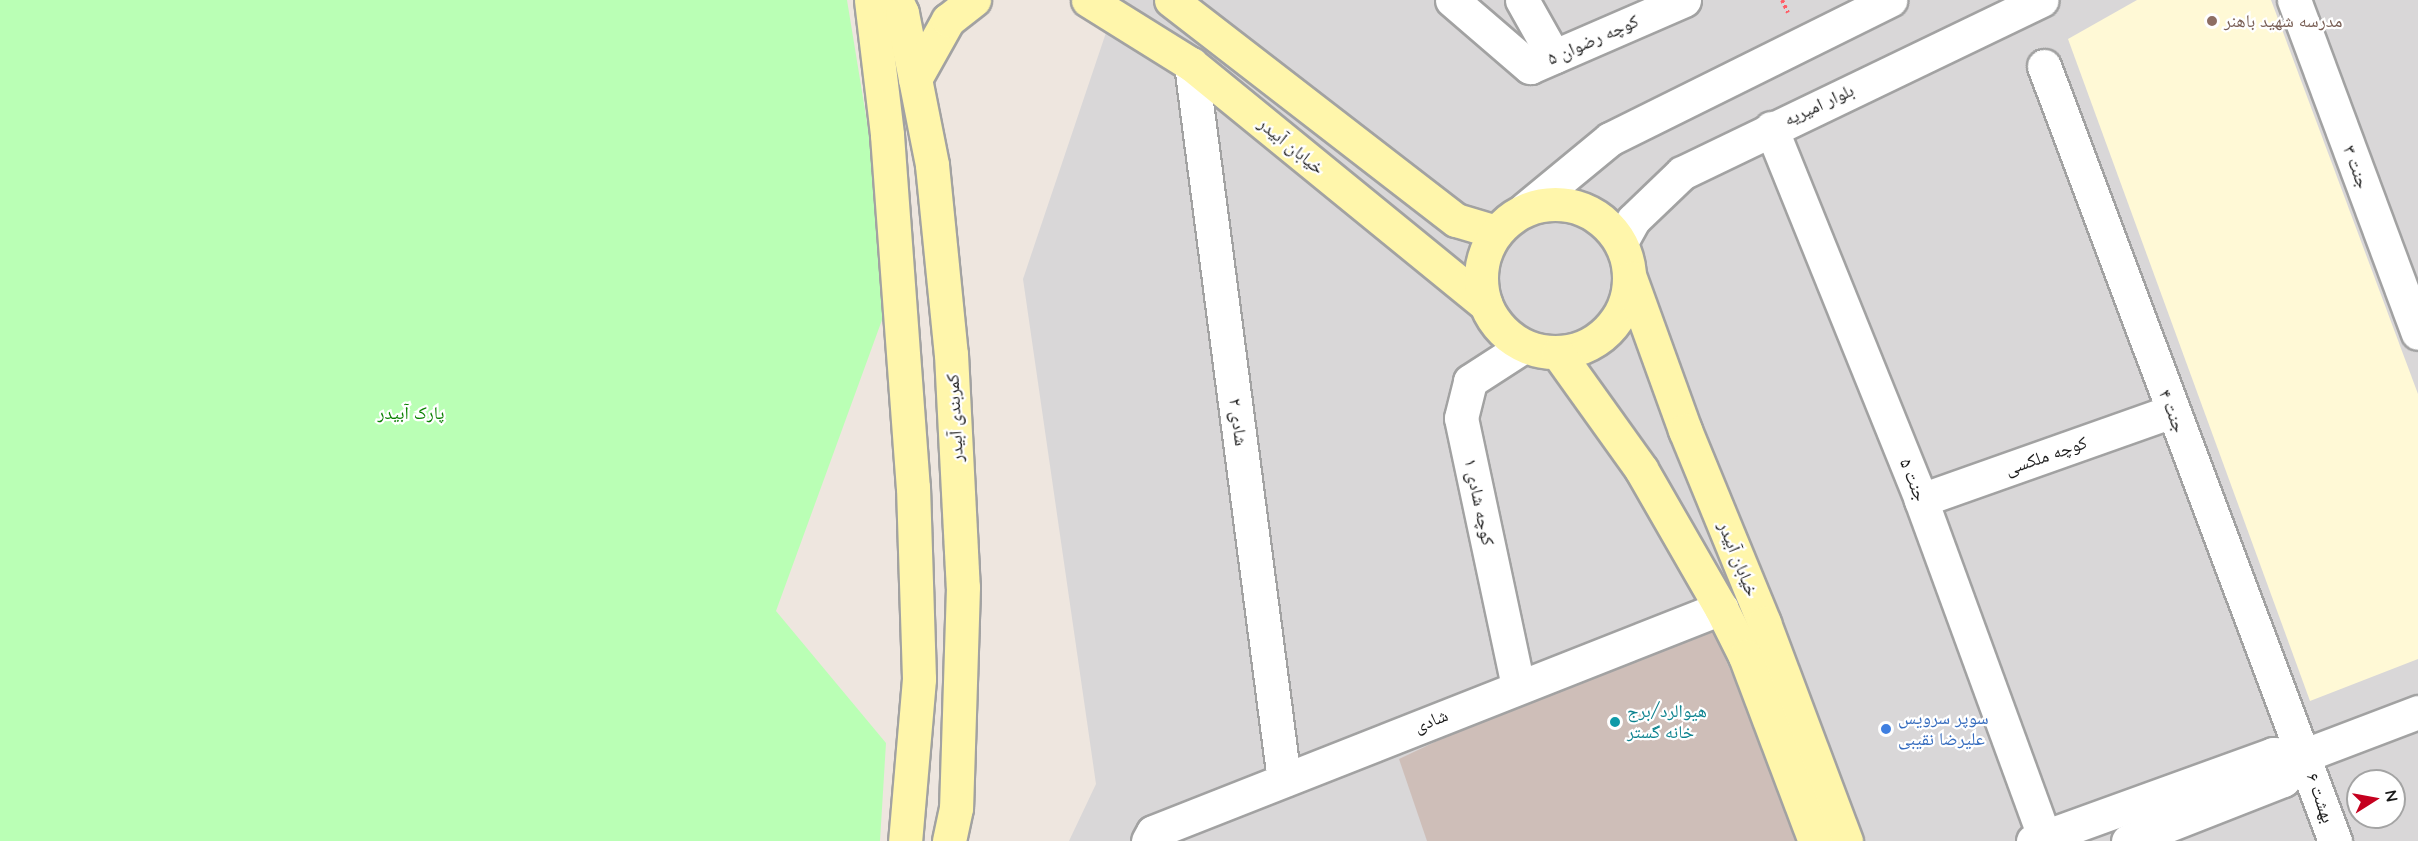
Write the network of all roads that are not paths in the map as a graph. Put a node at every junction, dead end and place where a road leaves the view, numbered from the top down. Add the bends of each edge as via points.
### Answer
1 (871, 0) edge
2 (896, 0) edge
3 (974, 0) edge
4 (1088, 0) edge
5 (1171, 0) edge
6 (1452, 0) edge
7 (1522, 0) edge
8 (1684, 0) edge
9 (1890, 0) edge
10 (2042, 0) edge
11 (2294, 0) edge
12 (1554, 57) junction
13 (1191, 64) junction
14 (2044, 66) dead end
15 (915, 79) junction
16 (1771, 128) junction
17 (1525, 209) junction
18 (1496, 232) junction
19 (1621, 242) junction
20 (1630, 278) junction
21 (1485, 304) junction
22 (2418, 333) edge
23 (1524, 346) junction
24 (1558, 353) junction
25 (2172, 411) junction
26 (1921, 500) junction
27 (1721, 608) junction
28 (1518, 686) junction
29 (2418, 712) edge
30 (2305, 755) junction
31 (1284, 780) junction
32 (2039, 839) edge
33 (905, 841) edge
34 (949, 841) edge
35 (1148, 841) edge
36 (1815, 841) edge
37 (1846, 841) edge
38 (2128, 841) edge
39 (2335, 841) edge

1 - 33 main road via 887,135 913,487 919,678
2 - 15 main road, کمربندی آبیدر
3 - 15 main road via 948,20
4 - 13 main road, خیابان آبیدر
5 - 18 main road via 1456,220
6 - 12 street, کوچه رضوان ۵ via 1530,67
7 - 12 street
8 - 12 street, کوچه رضوان ۵
9 - 17 street via 1610,139
10 - 16 street, بلوار امیریه
11 - 22 street, جنت ۳
13 - 21 main road, خیابان آبیدر
13 - 31 street, شادی ۲
14 - 25 street, جنت ۴
15 - 34 main road, کمربندی آبیدر via 932,165 951,354 963,587 956,808
16 - 19 street, بلوار امیریه via 1682,173 1633,220
16 - 26 street, جنت ۵
17 - 18 main road
17 - 19 main road via 1547,203 1569,204 1590,211 1608,224
18 - 21 main road via 1484,255 1480,280
19 - 20 main road
20 - 24 main road via 1626,300 1616,321 1601,338 1580,349
20 - 37 main road, خیابان آبیدر via 1685,430 1764,623
21 - 23 main road via 1494,321
23 - 24 main road
23 - 28 street, کوچه شادی ۱ via 1470,381 1461,418
24 - 27 main road, خیابان آبیدر via 1641,470
25 - 26 street, کوچه ملکسی
25 - 30 street, جنت ۴
26 - 32 street, جنت ۵
27 - 28 street, شادی
27 - 36 main road, خیابان آبیدر via 1744,656
28 - 31 street, شادی
29 - 30 street
30 - 32 street via 2273,754
30 - 38 street via 2283,780
30 - 39 street, بهشت ۶
31 - 35 street, شادی via 1153,832

